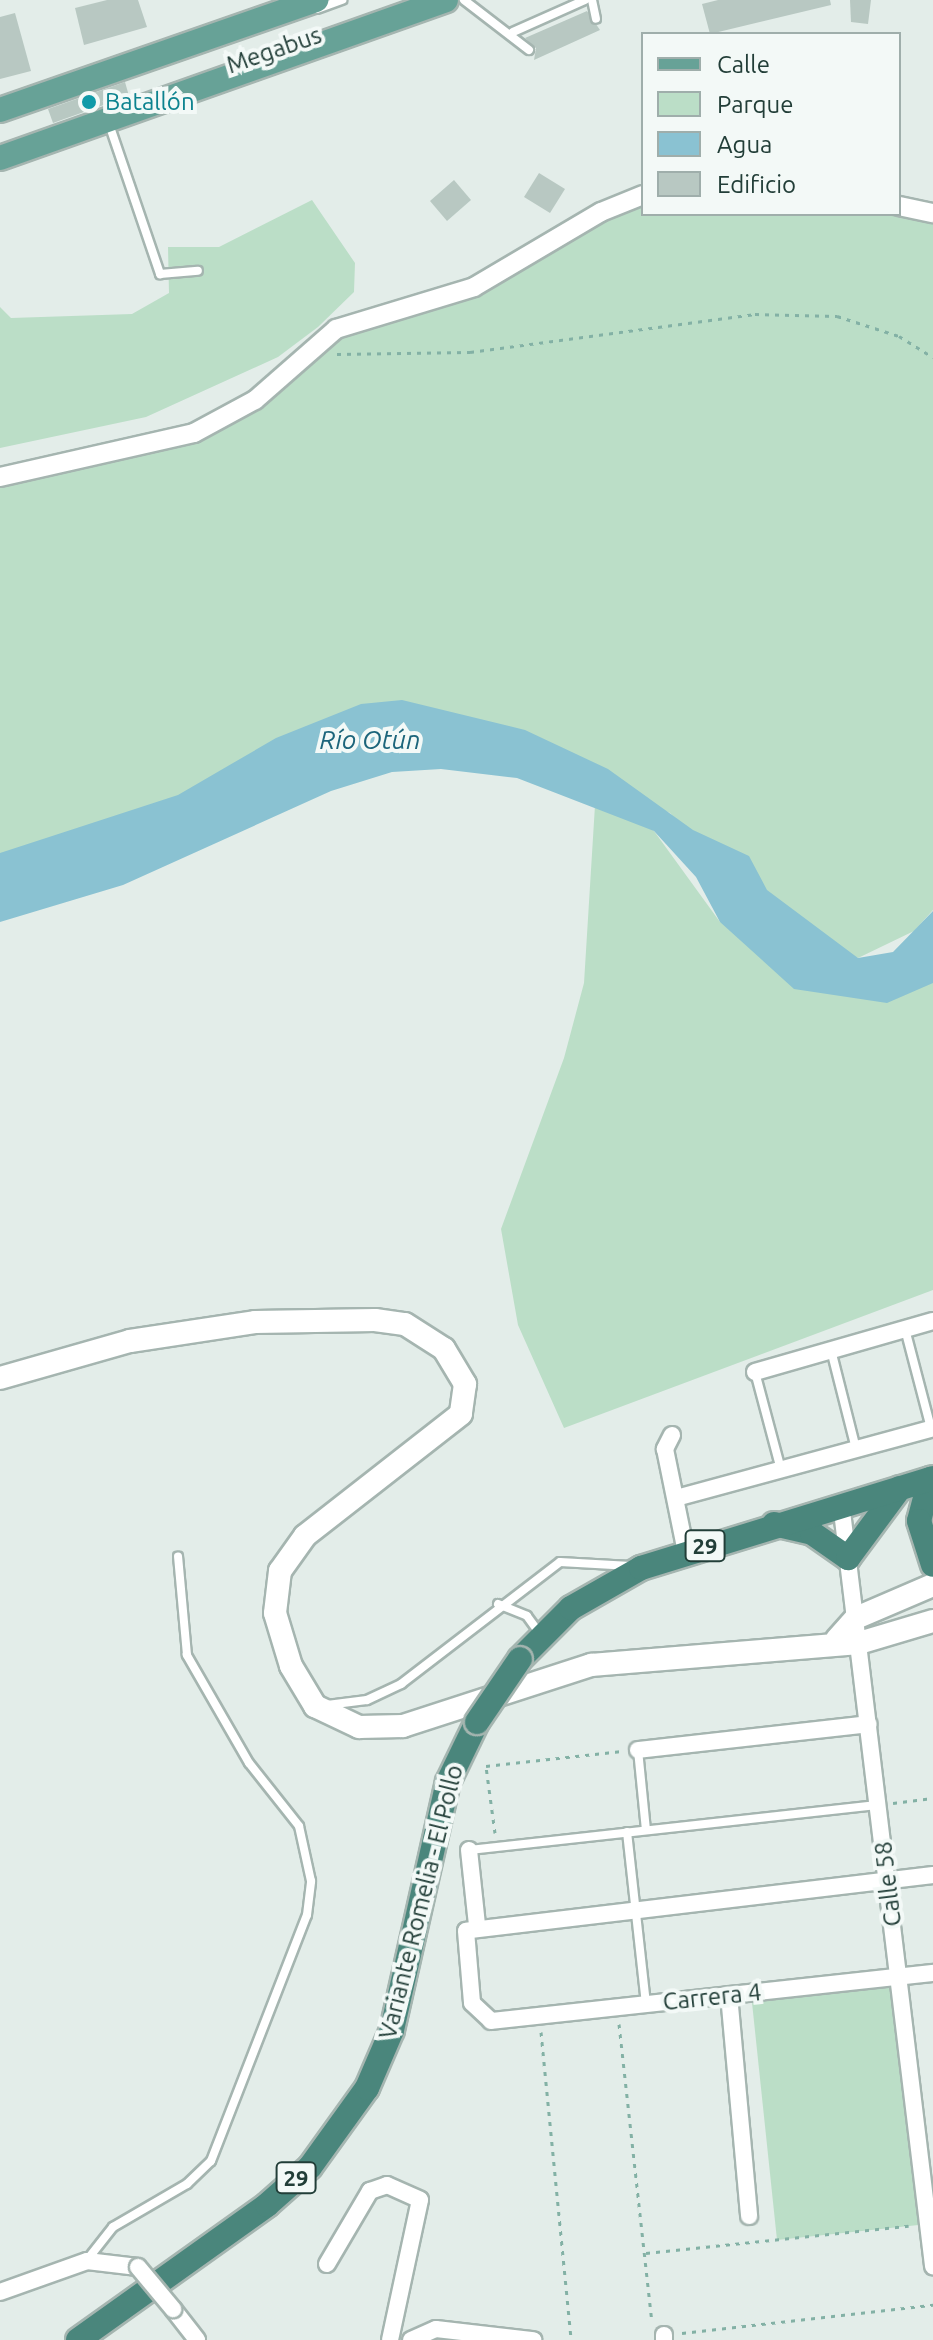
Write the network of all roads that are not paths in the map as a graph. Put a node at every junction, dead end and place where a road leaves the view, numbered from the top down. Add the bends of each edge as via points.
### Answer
1 (316, 0) edge
2 (342, 0) edge
3 (412, 0) edge
4 (446, 0) edge
5 (464, 0) edge
6 (585, 0) edge
7 (592, 0) edge
8 (596, 19) dead end
9 (513, 32) junction
10 (529, 50) dead end
11 (0, 110) edge
12 (107, 120) junction
13 (0, 121) edge
14 (0, 146) edge
15 (0, 158) edge
16 (641, 196) edge
17 (901, 206) edge
18 (933, 213) edge
19 (198, 271) dead end
20 (0, 477) edge
21 (933, 1321) edge
22 (905, 1329) junction
23 (831, 1350) junction
24 (755, 1372) joint
25 (0, 1378) edge
26 (932, 1428) edge
27 (672, 1435) dead end
28 (856, 1449) junction
29 (781, 1471) junction
30 (931, 1478) edge
31 (902, 1487) junction
32 (676, 1498) junction
33 (841, 1503) junction
34 (770, 1524) junction
35 (686, 1552) junction
36 (178, 1556) dead end
37 (848, 1558) junction
38 (933, 1565) edge
39 (641, 1568) junction
40 (933, 1585) edge
41 (498, 1604) junction
42 (856, 1618) junction
43 (933, 1621) edge
44 (541, 1635) junction
45 (848, 1641) junction
46 (315, 1706) junction
47 (869, 1724) junction
48 (638, 1750) joint
49 (879, 1805) junction
50 (646, 1830) junction
51 (627, 1832) junction
52 (469, 1850) joint
53 (933, 1875) edge
54 (888, 1880) junction
55 (635, 1908) junction
56 (477, 1925) junction
57 (933, 1973) edge
58 (899, 1977) junction
59 (729, 1995) junction
60 (646, 2004) junction
61 (749, 2216) dead end
62 (87, 2261) junction
63 (327, 2264) dead end
64 (933, 2266) edge
65 (0, 2292) edge
66 (78, 2340) edge
67 (197, 2340) edge
68 (390, 2340) edge
69 (411, 2340) edge
70 (533, 2340) edge

1 - 11 main road
2 - 13 lane, Megabus
3 - 14 lane, Megabus
4 - 12 main road
5 - 9 lane
6 - 9 lane
7 - 8 lane
9 - 10 lane
12 - 15 main road
12 - 19 lane via 160,274
16 - 20 street via 601,212 474,287 336,329 255,400 194,433
17 - 18 street
21 - 22 street
22 - 23 street
22 - 26 lane
23 - 24 street
23 - 28 lane
24 - 29 lane
25 - 46 main road via 130,1341 261,1321 405,1324 444,1349 465,1384 461,1414 305,1536 280,1571 275,1613
26 - 28 street
27 - 32 street via 665,1449
28 - 29 street
29 - 32 street
30 - 31 highway, Variante Romelia - El Pollo / 29
30 - 38 highway via 919,1521
31 - 33 highway, Variante Romelia - El Pollo / 29
31 - 37 highway
32 - 35 street
33 - 34 highway, Variante Romelia - El Pollo / 29
33 - 37 street
34 - 35 highway, Variante Romelia - El Pollo / 29
34 - 37 highway via 812,1533
35 - 39 highway, Variante Romelia - El Pollo / 29
36 - 62 lane via 187,1655 249,1763 299,1826 311,1881 307,1915 211,2161 187,2184 113,2227
37 - 42 street
39 - 41 lane via 575,1558
39 - 44 highway, Variante Romelia - El Pollo / 29 via 604,1585
40 - 42 main road
41 - 44 lane via 527,1616
41 - 46 lane via 381,1695
42 - 45 main road
43 - 45 main road
44 - 66 highway, Variante Romelia - El Pollo / 29, bridge via 477,1722 448,1782 392,2030 367,2088 310,2167 267,2205
45 - 46 main road via 591,1665 403,1726 359,1727
45 - 47 street, Calle 58
47 - 48 street
47 - 49 street, Calle 58
48 - 50 lane
49 - 50 lane
49 - 54 street, Calle 58
50 - 51 lane
51 - 52 lane
51 - 55 lane
52 - 56 street
53 - 54 street
54 - 55 street
54 - 58 street, Calle 58
55 - 56 street
55 - 60 lane
56 - 60 street, Carrera 4 via 466,1931 472,2003 491,2021
57 - 58 street, Carrera 4
58 - 59 street, Carrera 4
58 - 64 street, Calle 58
59 - 60 street, Carrera 4
59 - 61 street
62 - 65 street
62 - 67 street, bridge via 138,2267
63 - 68 street via 370,2191 387,2185 420,2200
69 - 70 street via 436,2329

